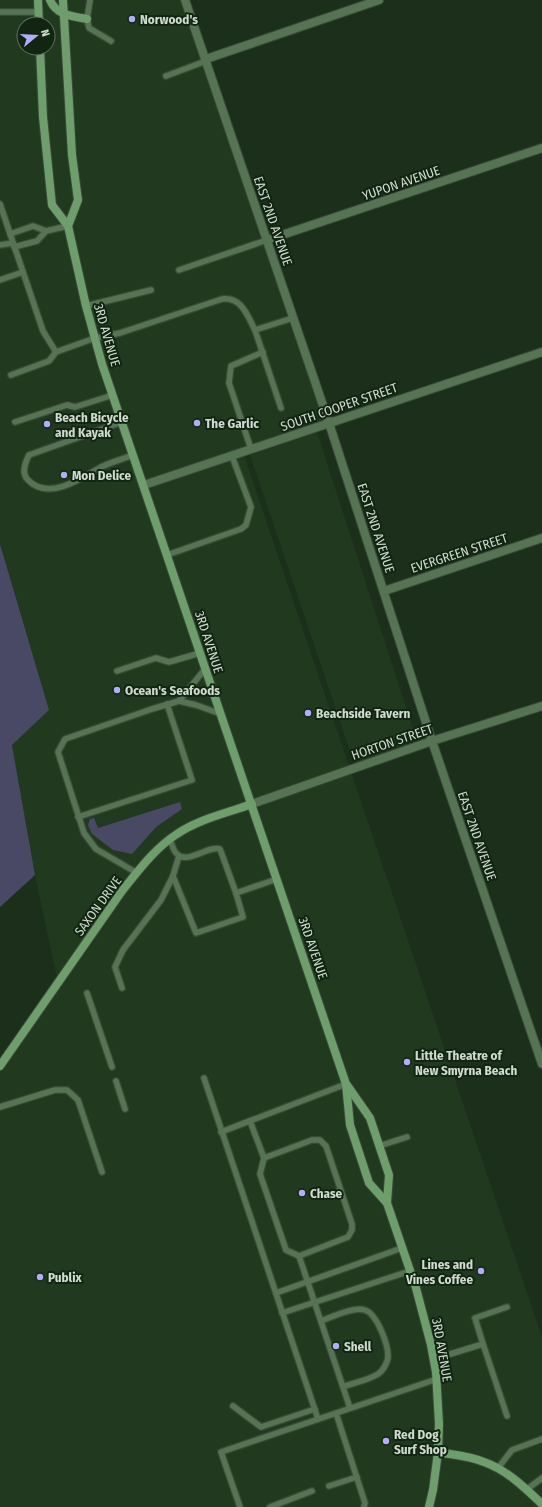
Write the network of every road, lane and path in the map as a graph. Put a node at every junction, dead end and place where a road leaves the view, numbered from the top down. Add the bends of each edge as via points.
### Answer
1 (38, 0) edge
2 (50, 0) edge
3 (64, 0) edge
4 (90, 0) edge
5 (185, 0) edge
6 (379, 0) edge
7 (0, 12) edge
8 (38, 12) junction
9 (64, 14) junction
10 (38, 16) edge
11 (87, 19) junction
12 (111, 41) dead end
13 (40, 56) edge
14 (206, 60) junction
15 (166, 76) dead end
16 (542, 148) edge
17 (0, 204) edge
18 (68, 226) junction
19 (46, 231) junction
20 (10, 234) junction
21 (267, 240) junction
22 (0, 245) edge
23 (14, 245) junction
24 (179, 270) dead end
25 (23, 272) junction
26 (0, 280) edge
27 (152, 290) dead end
28 (86, 306) junction
29 (293, 318) junction
30 (255, 330) junction
31 (95, 338) junction
32 (56, 352) junction
33 (263, 352) junction
34 (542, 352) edge
35 (11, 375) dead end
36 (113, 395) junction
37 (282, 408) dead end
38 (14, 422) dead end
39 (122, 422) junction
40 (329, 423) junction
41 (251, 449) junction
42 (133, 456) junction
43 (232, 456) junction
44 (144, 486) junction
45 (542, 538) edge
46 (167, 555) junction
47 (384, 591) junction
48 (200, 653) junction
49 (205, 669) junction
50 (117, 671) dead end
51 (179, 701) junction
52 (167, 704) junction
53 (542, 706) edge
54 (221, 714) junction
55 (432, 741) junction
56 (252, 804) junction
57 (78, 817) junction
58 (170, 839) junction
59 (179, 856) junction
60 (137, 872) junction
61 (174, 876) junction
62 (277, 879) junction
63 (236, 893) junction
64 (122, 988) dead end
65 (87, 993) dead end
66 (541, 1059) edge
67 (0, 1066) edge
68 (112, 1067) dead end
69 (204, 1078) dead end
70 (116, 1080) dead end
71 (346, 1084) junction
72 (0, 1107) edge
73 (125, 1109) dead end
74 (250, 1121) junction
75 (221, 1132) junction
76 (407, 1137) dead end
77 (379, 1146) junction
78 (264, 1158) junction
79 (102, 1172) dead end
80 (387, 1203) junction
81 (402, 1248) junction
82 (298, 1256) junction
83 (410, 1271) junction
84 (308, 1282) junction
85 (276, 1293) junction
86 (315, 1302) junction
87 (507, 1307) dead end
88 (282, 1313) junction
89 (321, 1321) junction
90 (483, 1344) junction
91 (434, 1359) junction
92 (436, 1379) junction
93 (342, 1387) junction
94 (233, 1406) dead end
95 (350, 1408) junction
96 (315, 1409) junction
97 (336, 1413) junction
98 (507, 1416) dead end
99 (318, 1419) junction
100 (542, 1439) edge
101 (438, 1452) junction
102 (498, 1468) junction
103 (357, 1477) junction
104 (542, 1478) edge
105 (329, 1486) dead end
106 (526, 1490) junction
107 (312, 1491) dead end
108 (542, 1504) edge
109 (240, 1507) edge
110 (270, 1507) edge
111 (364, 1507) edge
112 (429, 1507) edge

1 - 8 main road
2 - 9 main road via 56,10
3 - 9 main road
4 - 11 lane
5 - 14 street, EAST 2ND AVENUE
6 - 14 street
7 - 8 lane
8 - 10 main road
9 - 11 main road
9 - 18 main road via 72,155 78,200
11 - 12 lane via 89,28
13 - 18 main road, 3RD AVENUE via 52,205
14 - 15 lane
14 - 21 street, EAST 2ND AVENUE
16 - 21 street, YUPON AVENUE
17 - 20 lane
18 - 19 lane
18 - 28 main road, 3RD AVENUE
19 - 20 lane via 33,226
19 - 23 lane via 37,241
20 - 23 lane
21 - 24 lane
21 - 29 street, EAST 2ND AVENUE
22 - 23 lane
23 - 25 lane
25 - 26 lane
25 - 32 lane via 43,332
27 - 28 lane
28 - 31 main road, 3RD AVENUE
29 - 30 lane
29 - 40 street, EAST 2ND AVENUE
30 - 31 lane via 239,302 230,298 120,333
30 - 33 lane
31 - 32 lane
31 - 36 main road, 3RD AVENUE
32 - 35 lane via 49,361
33 - 37 lane
33 - 41 lane via 231,366 229,383
34 - 40 street, SOUTH COOPER STREET
36 - 38 lane via 75,407 67,405
36 - 39 main road, 3RD AVENUE
39 - 42 main road, 3RD AVENUE
39 - 42 lane via 29,455 24,465 26,478 32,485 45,490 62,487 102,467
40 - 41 street, SOUTH COOPER STREET
40 - 47 street, EAST 2ND AVENUE
41 - 43 street, SOUTH COOPER STREET
42 - 44 main road, 3RD AVENUE
43 - 44 street, SOUTH COOPER STREET
43 - 46 lane via 251,507 246,525
44 - 46 main road, 3RD AVENUE
45 - 47 street, EVERGREEN STREET
46 - 48 main road, 3RD AVENUE
47 - 55 street, EAST 2ND AVENUE
48 - 49 main road, 3RD AVENUE
48 - 50 lane via 169,662 156,658
49 - 51 lane
49 - 54 main road, 3RD AVENUE
51 - 52 lane
51 - 54 lane
52 - 57 lane via 65,740 58,752
52 - 57 lane via 192,780
53 - 55 street, HORTON STREET
54 - 56 main road, 3RD AVENUE
55 - 56 street, HORTON STREET
55 - 66 street, EAST 2ND AVENUE
56 - 58 main road, SAXON DRIVE via 189,827
56 - 62 main road, 3RD AVENUE
57 - 60 lane via 84,833 96,849
58 - 59 lane
58 - 60 main road, SAXON DRIVE
59 - 61 lane
59 - 63 lane via 189,857 215,848 220,849
60 - 67 main road, SAXON DRIVE
61 - 63 lane via 196,933 243,917
61 - 64 lane via 161,900 123,950 115,967
62 - 63 lane
62 - 71 main road, 3RD AVENUE
65 - 68 lane
69 - 75 lane
70 - 73 lane
71 - 74 lane
71 - 77 main road, 3RD AVENUE via 370,1118
71 - 80 main road, 3RD AVENUE via 350,1125 369,1183
72 - 79 lane via 55,1090 67,1090 78,1100
74 - 75 lane
74 - 78 lane
75 - 85 lane
76 - 77 lane
77 - 80 main road, 3RD AVENUE via 389,1175
78 - 82 lane via 260,1174 286,1250
78 - 82 lane via 312,1140 320,1140 326,1146 352,1230 348,1237
80 - 81 main road, 3RD AVENUE
81 - 83 main road, 3RD AVENUE
81 - 84 lane
82 - 84 lane
83 - 86 lane
83 - 91 main road, 3RD AVENUE
84 - 85 lane
84 - 86 lane
85 - 88 lane
86 - 88 lane
86 - 89 lane
87 - 90 lane via 475,1318
88 - 96 lane
89 - 93 lane
89 - 93 lane via 357,1308 366,1310 374,1316 380,1326 388,1355 385,1366 378,1374
90 - 91 lane
90 - 98 lane
91 - 92 main road, 3RD AVENUE
92 - 95 lane
92 - 101 main road, 3RD AVENUE
93 - 95 lane
94 - 96 lane via 261,1427
95 - 97 lane
96 - 99 lane
97 - 99 lane
97 - 103 lane
99 - 109 lane via 221,1452
100 - 102 lane via 512,1450
101 - 102 main road via 483,1461
101 - 112 main road, 3RD AVENUE
102 - 106 main road
103 - 105 lane
103 - 111 lane
104 - 106 lane
106 - 108 main road
107 - 110 lane

